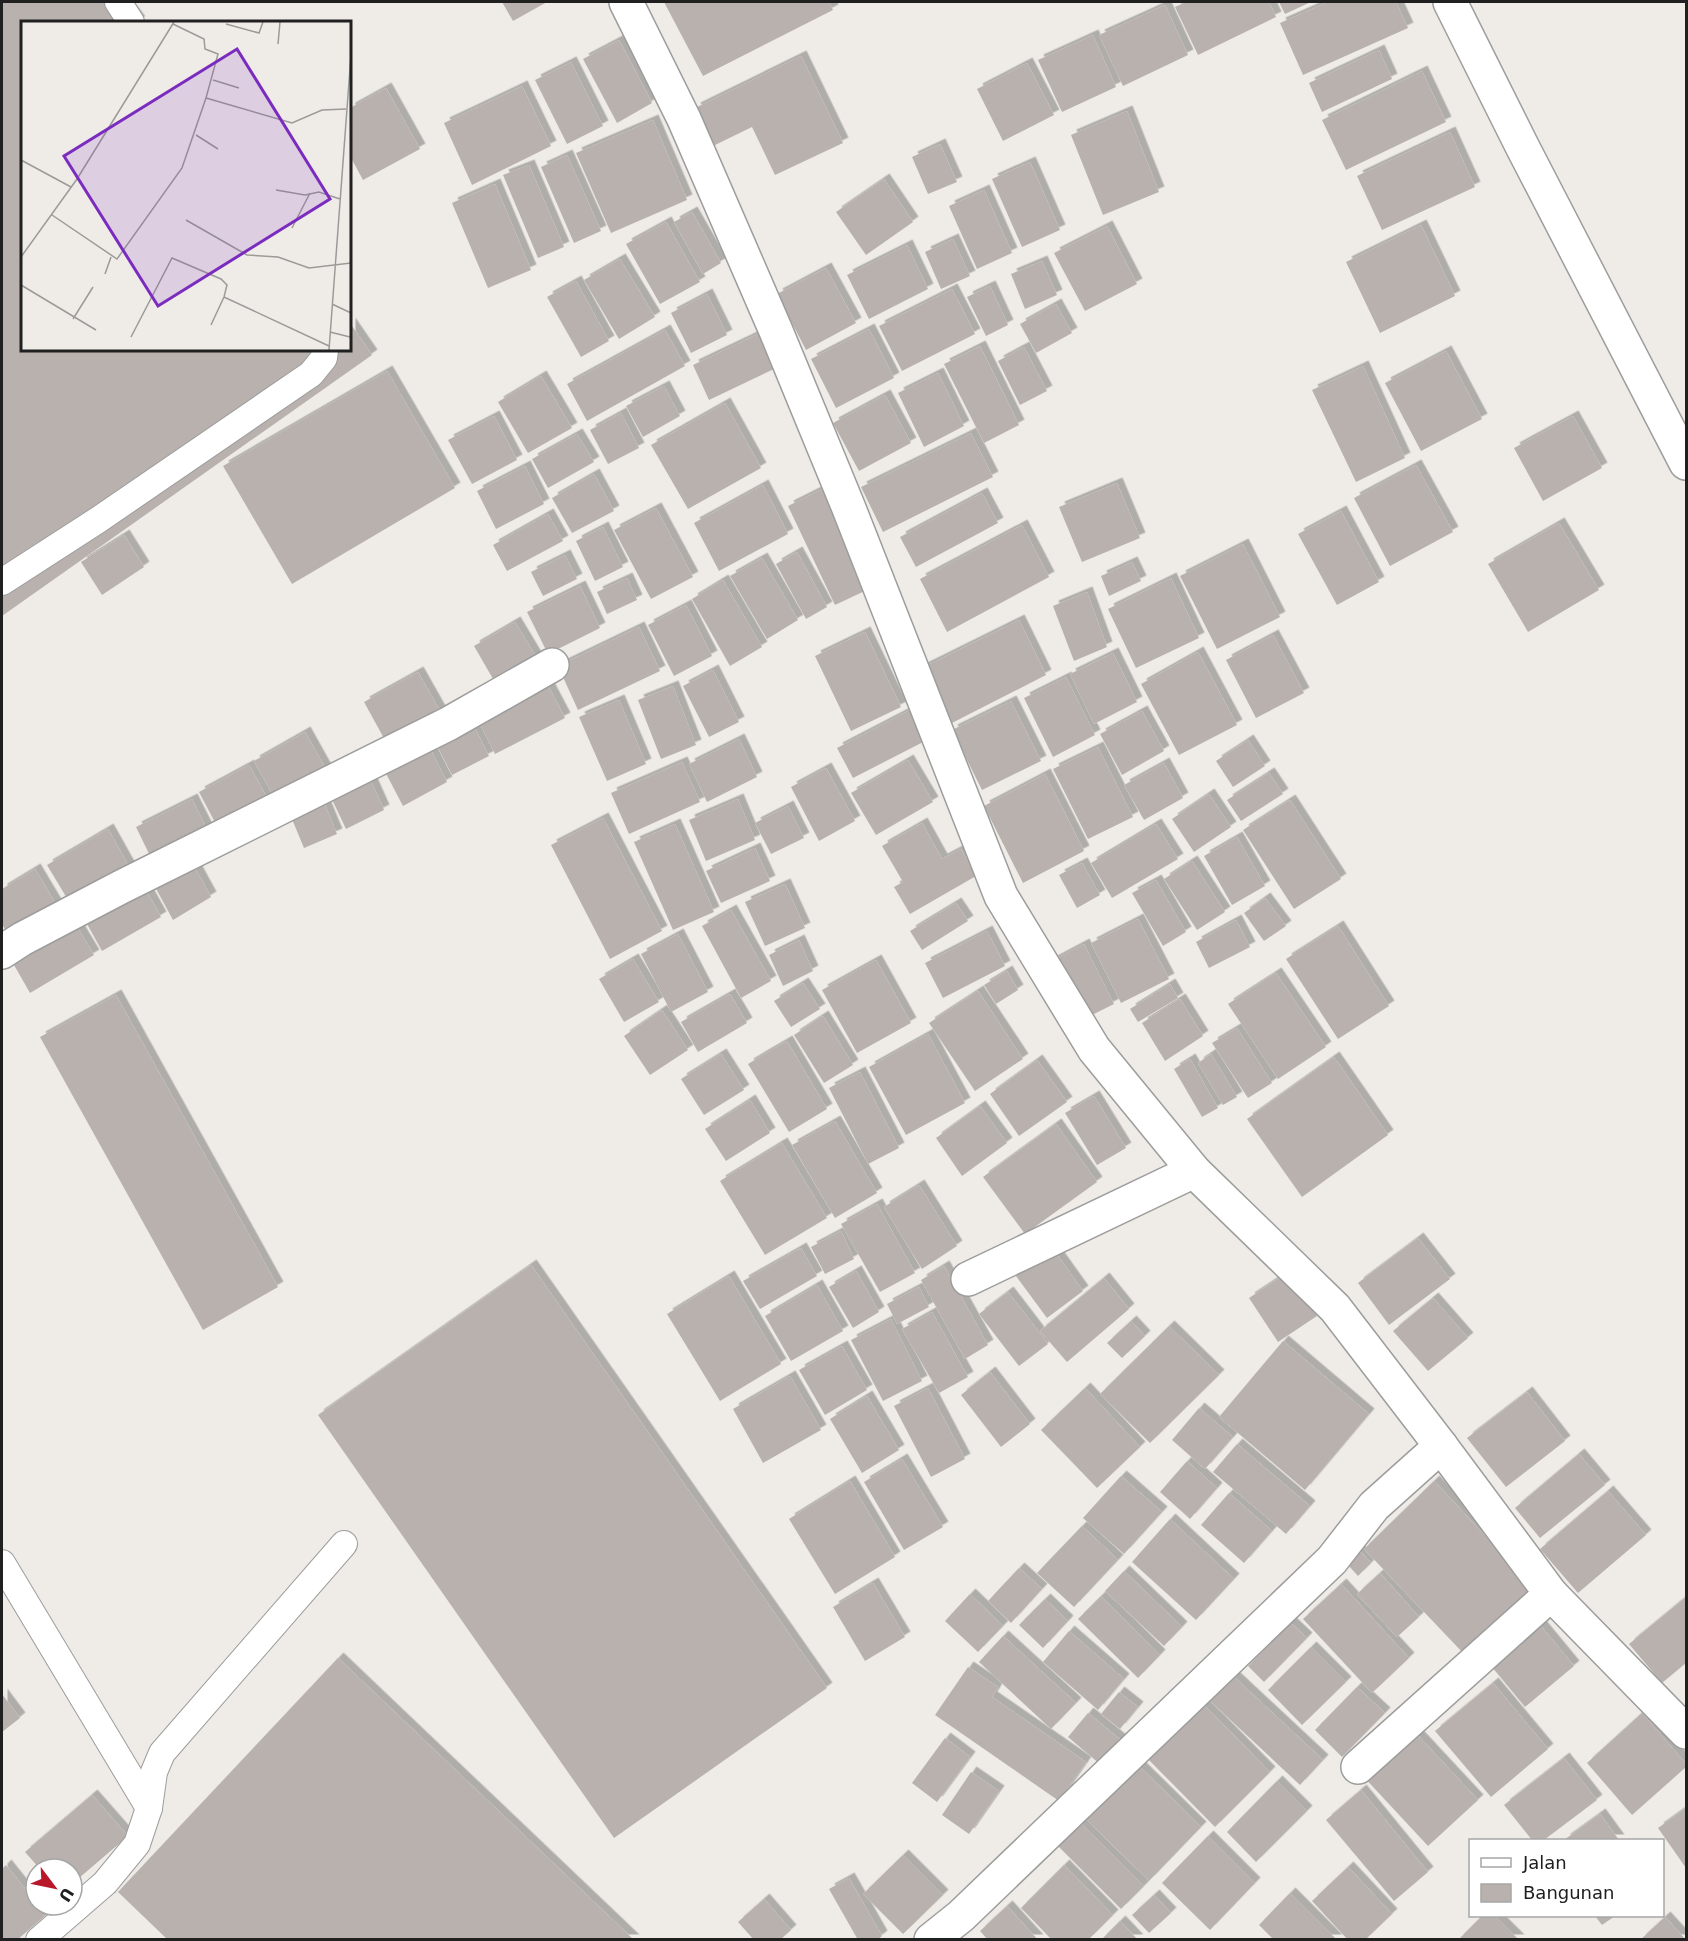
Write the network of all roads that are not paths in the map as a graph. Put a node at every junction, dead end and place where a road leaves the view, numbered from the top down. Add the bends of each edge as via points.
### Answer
1 (118, 2) edge
2 (626, 2) edge
3 (1450, 2) edge
4 (130, 21) edge
5 (325, 351) edge
6 (1686, 463) edge
7 (2, 582) edge
8 (552, 665) dead end
9 (2, 952) edge
10 (1194, 1171) junction
11 (968, 1279) dead end
12 (1441, 1446) junction
13 (344, 1544) dead end
14 (2, 1563) edge
15 (1551, 1594) junction
16 (1686, 1732) edge
17 (1358, 1767) dead end
18 (149, 1808) junction
19 (39, 1940) edge
20 (931, 1940) edge

1 - 4 lane
2 - 10 street via 684,119 776,331 1001,896 1094,1049
3 - 6 street
5 - 7 lane via 324,358 310,374
8 - 9 street via 448,724 121,887
10 - 11 street
10 - 12 street via 1335,1308
12 - 15 street
12 - 20 street via 1374,1506 1332,1560 961,1916
13 - 18 lane via 162,1753 154,1772
14 - 18 lane
15 - 16 street
15 - 17 street
18 - 19 lane via 136,1844 105,1883

